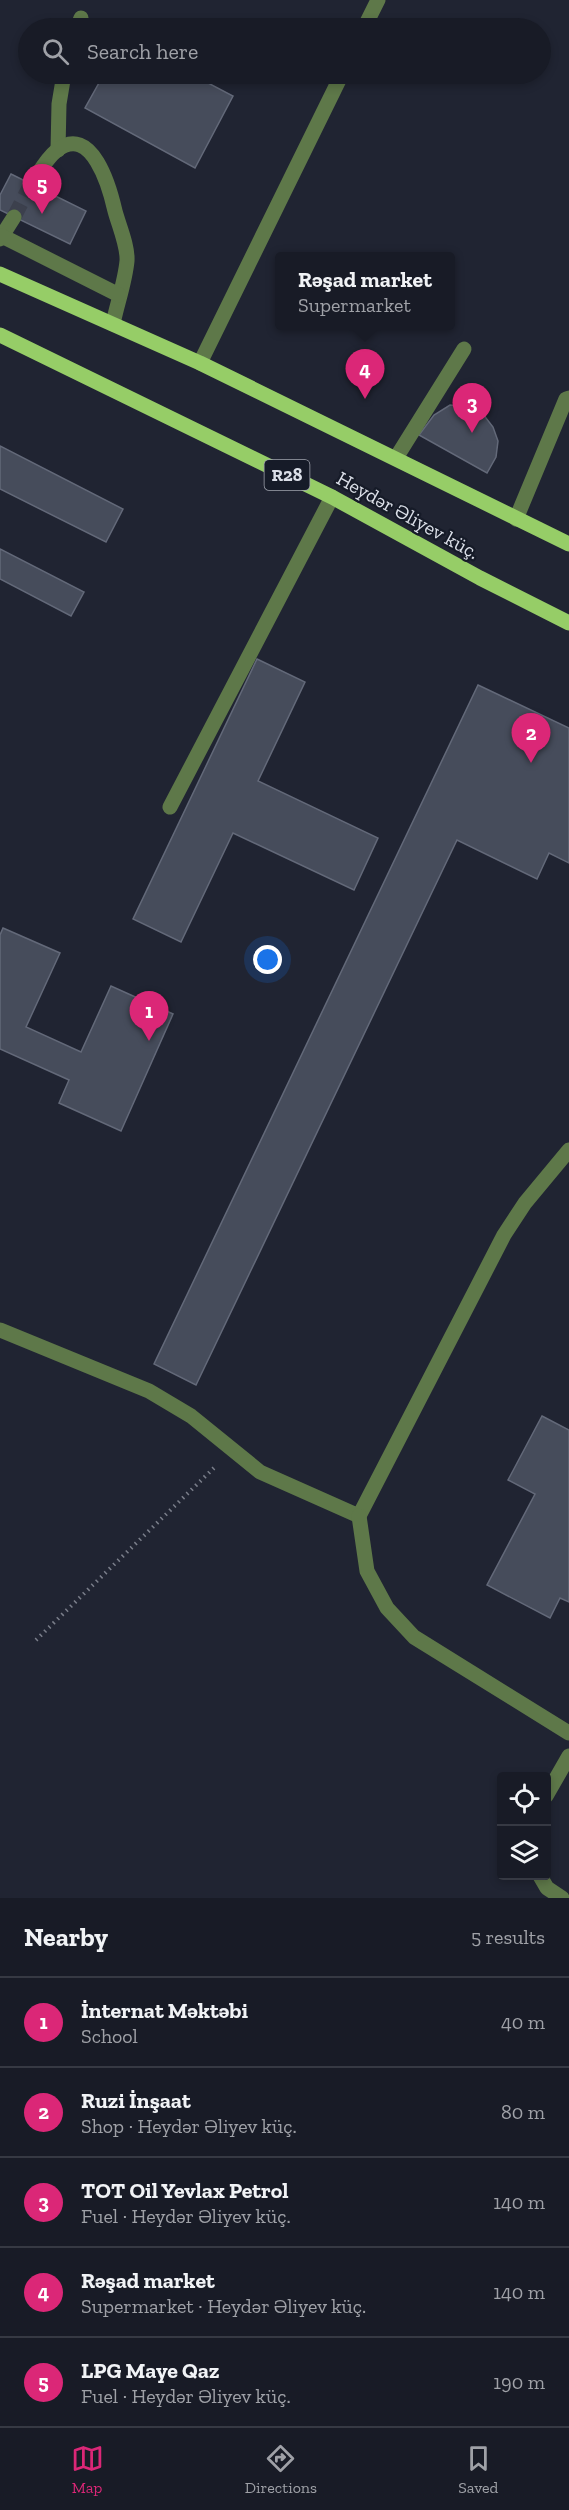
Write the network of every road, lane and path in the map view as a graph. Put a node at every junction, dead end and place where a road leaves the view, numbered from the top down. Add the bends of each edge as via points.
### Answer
1 (378, 0) edge
2 (369, 18) edge
3 (62, 84) edge
4 (337, 84) edge
5 (58, 150) junction
6 (31, 184) tunnel mouth
7 (14, 217) tunnel mouth
8 (1, 237) edge
9 (0, 274) edge
10 (119, 296) junction
11 (113, 324) junction
12 (0, 335) edge
13 (464, 349) dead end
14 (200, 363) junction
15 (569, 398) edge
16 (396, 458) junction
17 (332, 497) junction
18 (516, 519) junction
19 (569, 544) edge
20 (569, 623) edge
21 (170, 807) dead end
22 (569, 1150) edge
23 (0, 1330) edge
24 (232, 1449) junction
25 (359, 1516) junction
26 (36, 1640) dead end
27 (569, 1733) edge
28 (569, 1756) edge
29 (551, 1787) edge
30 (543, 1880) edge
31 (562, 1898) edge

1 - 2 street
3 - 5 street
4 - 14 street
5 - 6 street
5 - 10 street via 73,145 86,149 104,173 127,260
7 - 8 street
8 - 10 street
9 - 11 main road
10 - 11 street
11 - 14 main road
12 - 17 main road, Heydər Əliyev küç. / R28
13 - 16 street
14 - 16 main road
15 - 18 street
16 - 18 main road
17 - 20 main road, Heydər Əliyev küç. / R28
17 - 21 street
18 - 19 main road
22 - 25 street via 504,1235
23 - 24 street via 148,1391 191,1416
24 - 25 street via 260,1473
24 - 26 path
25 - 27 street via 367,1571 387,1608 414,1637
28 - 29 street
30 - 31 street

